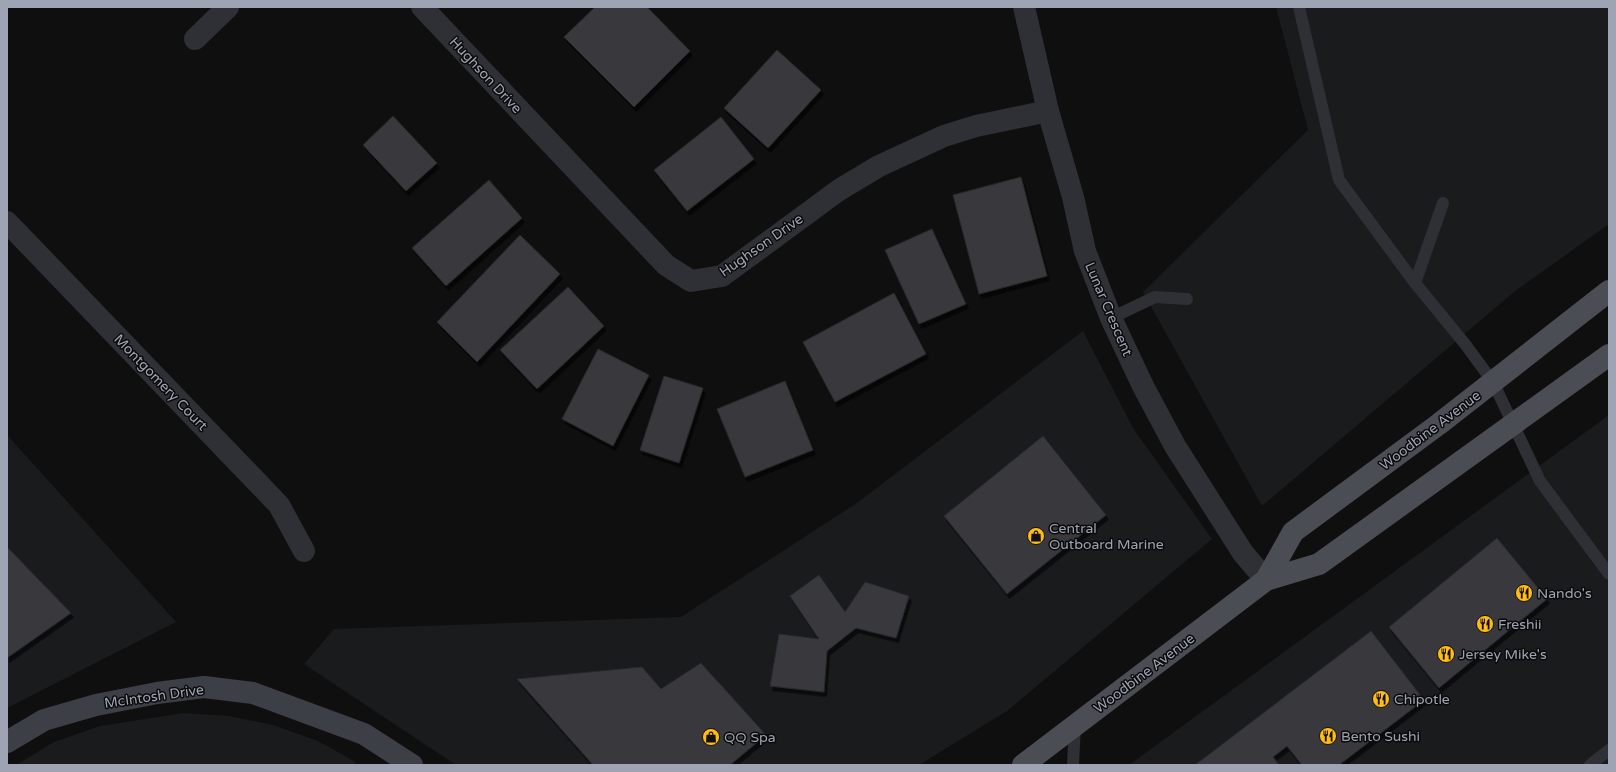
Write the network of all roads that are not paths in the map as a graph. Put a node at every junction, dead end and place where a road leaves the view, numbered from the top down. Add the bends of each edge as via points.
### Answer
1 (228, 7) edge
2 (422, 7) edge
3 (1024, 7) edge
4 (1300, 7) edge
5 (195, 39) dead end
6 (1048, 111) junction
7 (1443, 203) dead end
8 (7, 222) edge
9 (1415, 282) junction
10 (1609, 291) edge
11 (1187, 299) dead end
12 (1111, 318) junction
13 (1609, 355) edge
14 (1493, 382) junction
15 (1514, 425) junction
16 (304, 551) dead end
17 (1609, 574) edge
18 (1266, 580) junction
19 (1075, 725) junction
20 (7, 742) edge
21 (1609, 750) edge
22 (412, 765) edge
23 (1023, 765) edge
24 (1073, 765) edge
25 (1590, 765) edge

1 - 5 street
2 - 6 street, Hughson Drive via 666,265 692,281 722,276 839,190 879,166 944,136 976,126
3 - 6 street, Lunar Crescent
4 - 9 lane via 1339,180
6 - 12 street, Lunar Crescent via 1073,196 1085,251
7 - 9 lane
8 - 16 street, Montgomery Court via 279,505
9 - 14 lane
10 - 14 main road, Woodbine Avenue
11 - 12 lane via 1155,297
12 - 18 street, Lunar Crescent via 1175,446 1243,553
13 - 15 main road, Woodbine Avenue
14 - 15 lane
14 - 18 main road, Woodbine Avenue via 1293,532
15 - 17 lane via 1540,481
15 - 18 main road, Woodbine Avenue via 1319,564
18 - 19 main road, Woodbine Avenue
19 - 23 main road, Woodbine Avenue
19 - 24 lane
20 - 22 street, McIntosh Drive via 44,720 96,705 204,687 253,692 364,734
21 - 25 lane

